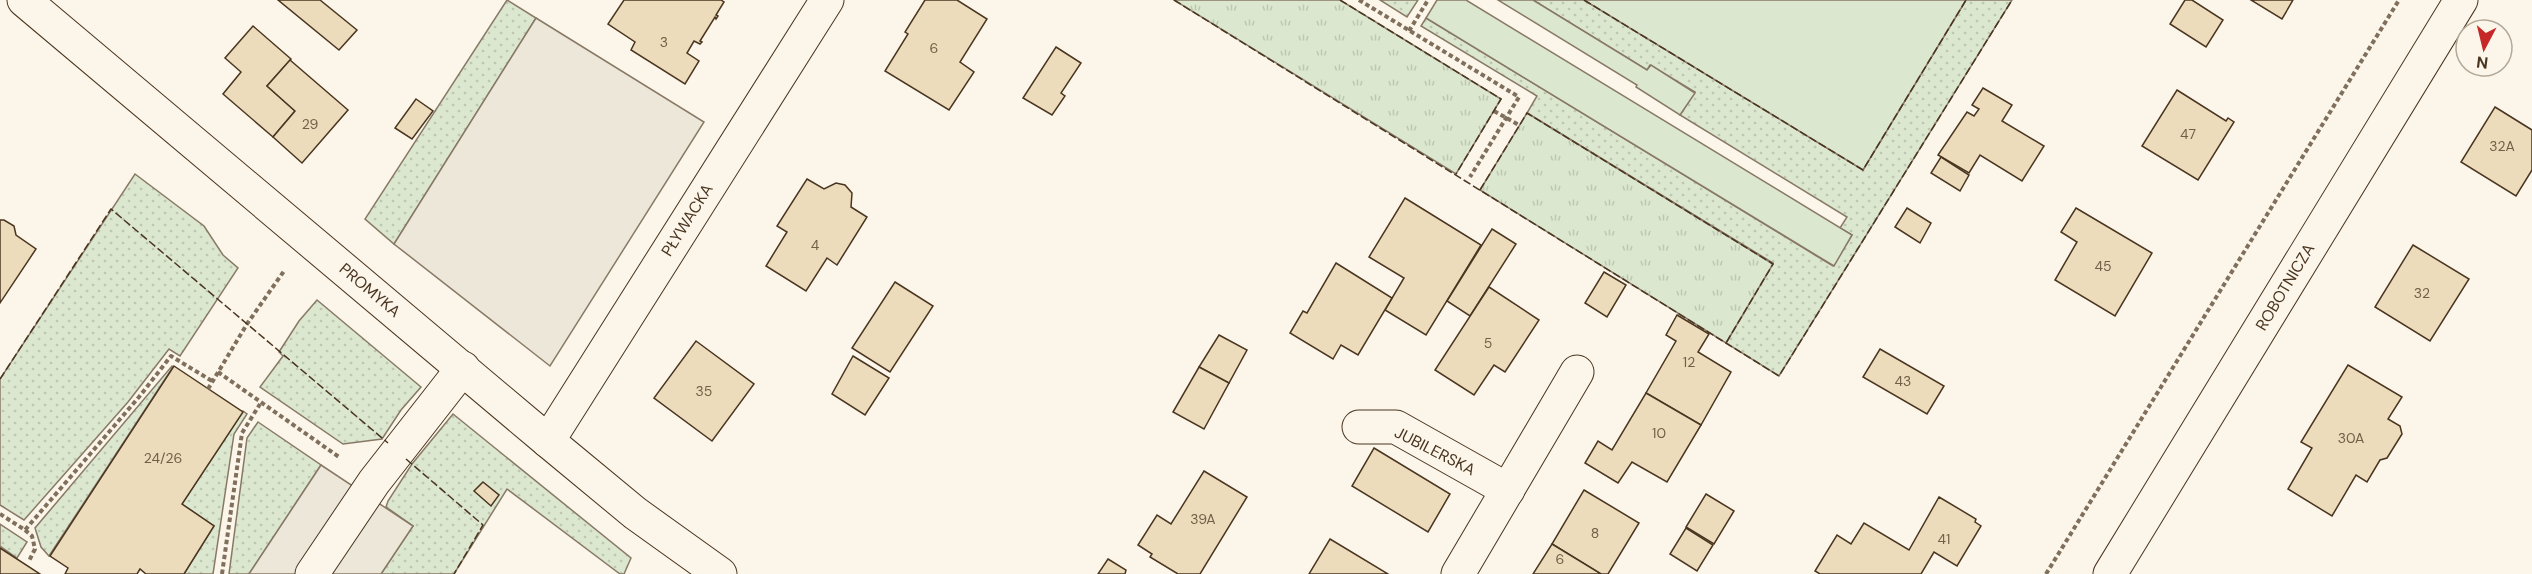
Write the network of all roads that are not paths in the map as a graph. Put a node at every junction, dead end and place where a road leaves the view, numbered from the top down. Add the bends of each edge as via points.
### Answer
1 (24, 0) edge
2 (827, 0) edge
3 (2461, 0) edge
4 (463, 369) junction
5 (1577, 372) dead end
6 (1359, 427) dead end
7 (548, 441) junction
8 (1508, 489) junction
9 (312, 574) edge
10 (720, 574) edge
11 (1458, 574) edge
12 (2109, 574) edge

1 - 4 street, PROMYKA
2 - 7 street, PŁYWACKA
3 - 12 street, ROBOTNICZA
4 - 7 street, PROMYKA
4 - 9 street via 374,482
5 - 8 street
6 - 8 street, JUBILERSKA via 1396,427
7 - 10 street, PROMYKA via 635,513
8 - 11 street

